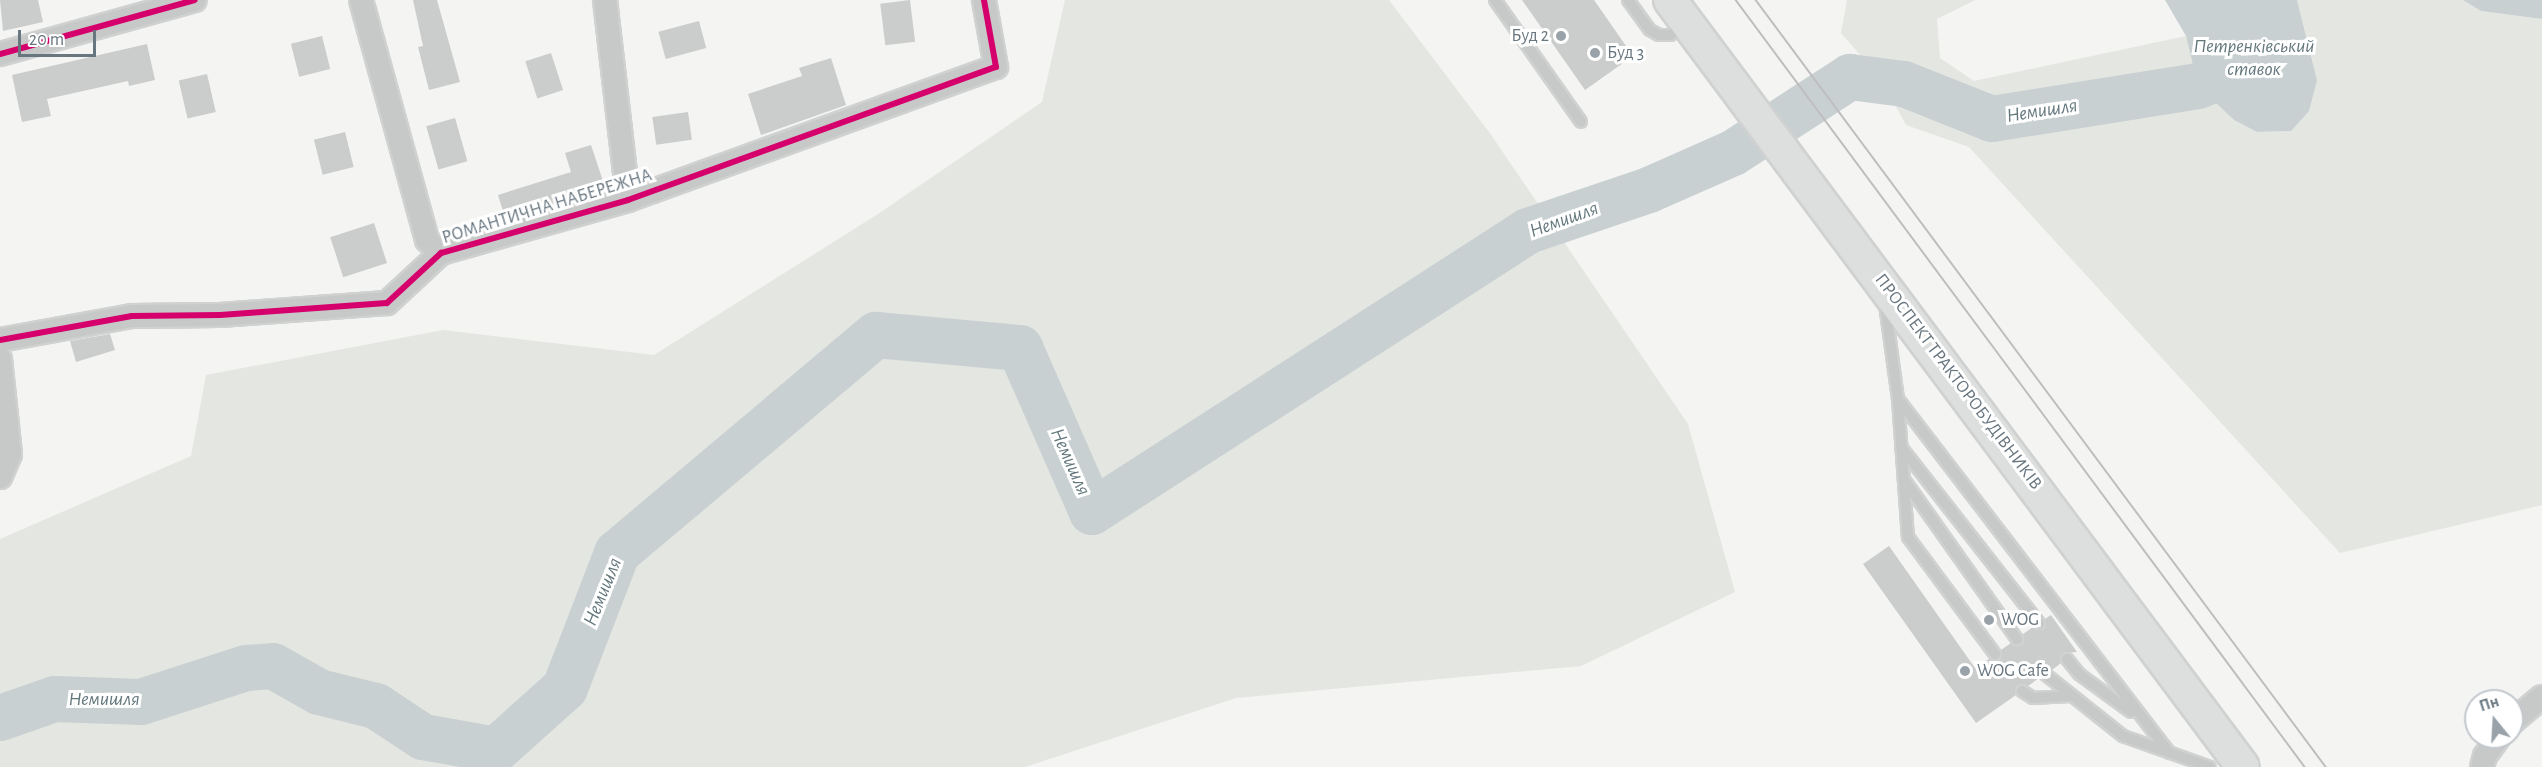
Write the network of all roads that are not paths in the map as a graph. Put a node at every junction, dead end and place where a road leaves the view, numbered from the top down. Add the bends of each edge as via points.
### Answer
1 (195, 0) edge
2 (361, 0) edge
3 (605, 0) edge
4 (984, 0) edge
5 (1495, 0) edge
6 (1628, 0) edge
7 (1670, 0) edge
8 (1689, 26) junction
9 (0, 54) edge
10 (1581, 122) dead end
11 (628, 200) junction
12 (441, 253) junction
13 (1882, 280) junction
14 (0, 340) edge
15 (0, 358) edge
16 (1898, 399) junction
17 (1901, 447) junction
18 (0, 477) edge
19 (1904, 480) junction
20 (2039, 623) dead end
21 (2017, 639) dead end
22 (1995, 654) dead end
23 (2067, 659) dead end
24 (2045, 674) dead end
25 (2022, 691) dead end
26 (2070, 696) junction
27 (2542, 697) edge
28 (2524, 712) edge
29 (2145, 722) junction
30 (2490, 749) edge
31 (2170, 753) junction
32 (2210, 767) edge
33 (2242, 767) edge
34 (2482, 767) edge

1 - 9 street
2 - 12 street via 427,240
3 - 11 street
4 - 11 street, РОМАНТИЧНА НАБЕРЕЖНА via 996,67
5 - 10 lane
6 - 8 lane via 1650,30 1659,35 1670,35
7 - 8 main road, ПРОСПЕКТ ТРАКТОРОБУДІВНИКІВ
8 - 13 main road, ПРОСПЕКТ ТРАКТОРОБУДІВНИКІВ
11 - 12 street, РОМАНТИЧНА НАБЕРЕЖНА
12 - 14 street, РОМАНТИЧНА НАБЕРЕЖНА via 387,303 220,315 132,316
13 - 16 lane
13 - 33 main road, ПРОСПЕКТ ТРАКТОРОБУДІВНИКІВ
15 - 18 street via 10,454
16 - 17 lane
16 - 29 lane
17 - 19 lane
17 - 20 lane
19 - 21 lane
19 - 22 lane via 1908,537
23 - 29 lane via 2079,674
24 - 26 lane
25 - 26 lane via 2033,698
26 - 31 lane via 2123,736
27 - 28 street
29 - 31 lane
30 - 34 street
31 - 32 lane

